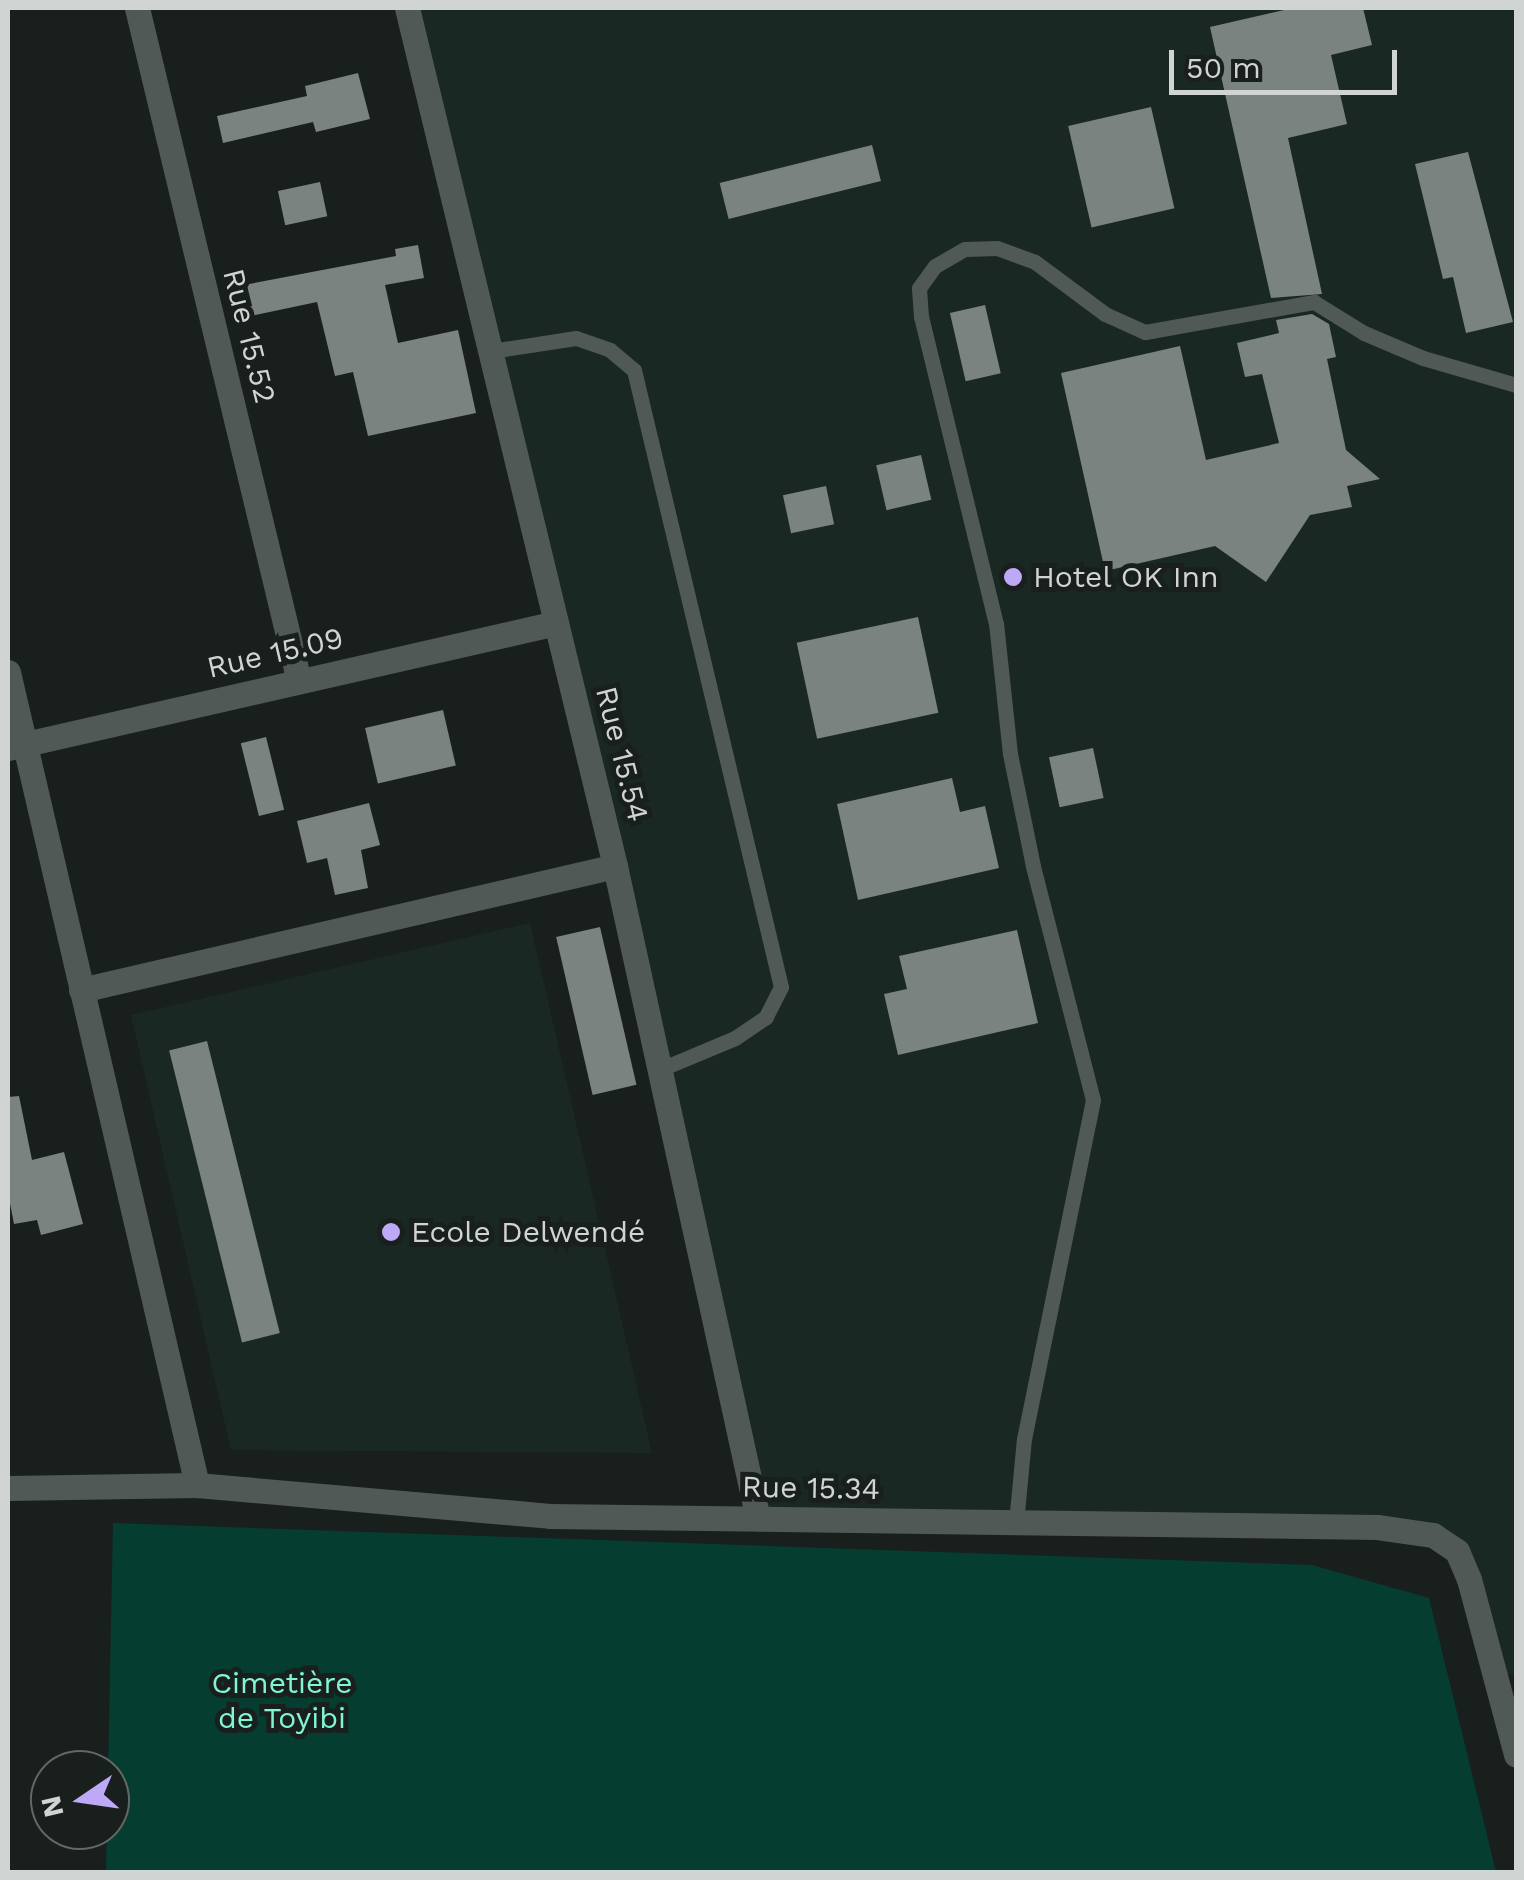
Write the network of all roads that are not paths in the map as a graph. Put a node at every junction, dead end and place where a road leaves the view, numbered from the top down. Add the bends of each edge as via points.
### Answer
1 (136, 8) edge
2 (407, 8) edge
3 (491, 351) junction
4 (1516, 385) edge
5 (556, 623) junction
6 (8, 672) edge
7 (299, 681) junction
8 (16, 746) edge
9 (616, 866) junction
10 (81, 990) junction
11 (662, 1069) junction
12 (197, 1485) junction
13 (8, 1488) edge
14 (758, 1519) junction
15 (1016, 1523) junction
16 (1508, 1676) edge
17 (1516, 1755) edge

1 - 7 street, Rue 15.52
2 - 3 street, Rue 15.54
3 - 5 street, Rue 15.54
3 - 11 lane via 576,338 610,350 634,370 782,987 766,1017 750,1028
4 - 15 lane via 1423,358 1314,302 1145,332 1105,314 1035,262 997,248 964,248 935,266 919,288 996,624 1010,754 1033,866 1093,1100 1024,1439
5 - 7 street, Rue 15.09
5 - 9 street, Rue 15.54
6 - 8 street
7 - 8 street, Rue 15.09
8 - 10 street
9 - 10 street
9 - 11 street, Rue 15.54
10 - 12 street
11 - 14 street, Rue 15.54
12 - 13 street, Rue 15.34
12 - 14 street, Rue 15.34 via 550,1516
14 - 15 street, Rue 15.34
15 - 16 street, Rue 15.34 via 1377,1527 1433,1535 1458,1551
16 - 17 street, Rue 15.34

